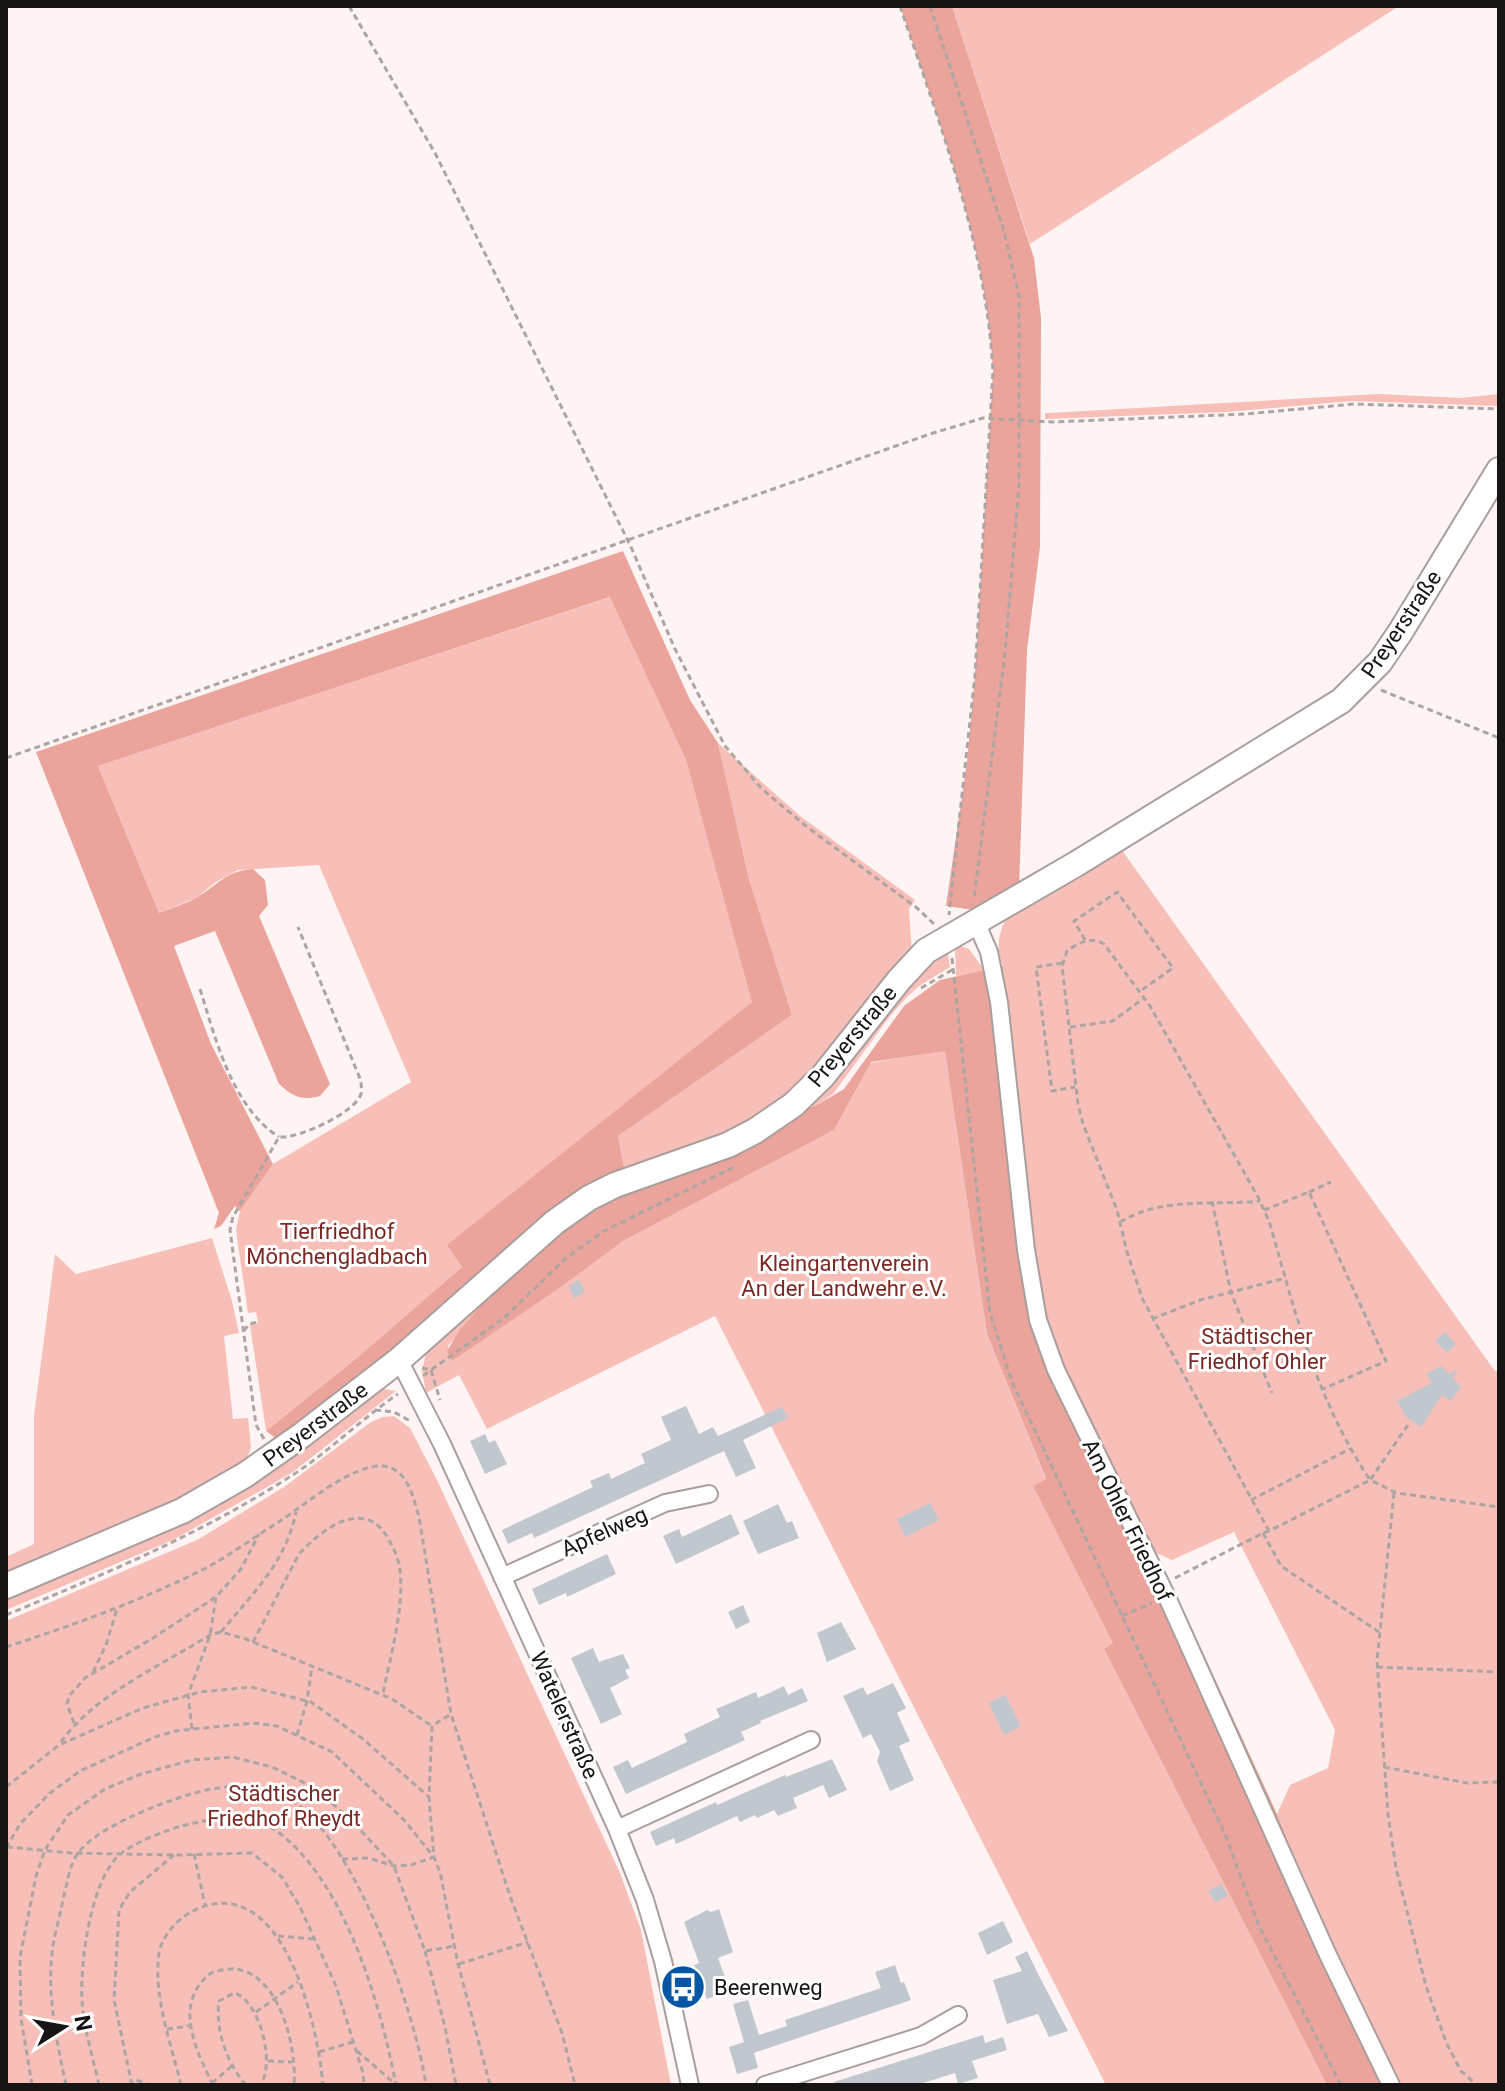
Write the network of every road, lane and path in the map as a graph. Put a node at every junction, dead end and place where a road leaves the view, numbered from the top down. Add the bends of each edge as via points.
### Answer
1 (349, 6) edge
2 (900, 6) edge
3 (930, 6) edge
4 (1499, 409) edge
5 (990, 419) junction
6 (1019, 420) junction
7 (1499, 470) edge
8 (629, 542) junction
9 (1363, 682) junction
10 (1499, 738) edge
11 (6, 758) edge
12 (976, 922) junction
13 (298, 927) dead end
14 (948, 938) junction
15 (1086, 941) junction
16 (1062, 963) junction
17 (953, 969) junction
18 (200, 989) dead end
19 (1139, 992) junction
20 (915, 993) dead end
21 (1144, 998) junction
22 (1070, 1027) junction
23 (1076, 1087) junction
24 (279, 1137) junction
25 (742, 1163) dead end
26 (1331, 1182) dead end
27 (1309, 1192) junction
28 (1212, 1201) junction
29 (1260, 1201) junction
30 (1264, 1210) junction
31 (1120, 1222) junction
32 (1286, 1278) junction
33 (1231, 1293) junction
34 (1152, 1319) junction
35 (258, 1322) dead end
36 (244, 1331) junction
37 (399, 1360) junction
38 (1321, 1390) junction
39 (1272, 1393) dead end
40 (375, 1410) dead end
41 (1408, 1425) dead end
42 (418, 1432) dead end
43 (1350, 1449) junction
44 (273, 1456) junction
45 (1370, 1480) junction
46 (1394, 1493) junction
47 (709, 1494) dead end
48 (1251, 1500) junction
49 (1499, 1507) edge
50 (297, 1511) junction
51 (1269, 1531) junction
52 (1263, 1533) junction
53 (259, 1534) junction
54 (502, 1577) junction
55 (6, 1586) edge
56 (1164, 1591) junction
57 (216, 1597) junction
58 (117, 1607) junction
59 (1121, 1616) junction
60 (221, 1632) junction
61 (1379, 1632) junction
62 (210, 1635) junction
63 (253, 1642) junction
64 (6, 1647) edge
65 (312, 1666) junction
66 (1377, 1667) junction
67 (93, 1672) junction
68 (1499, 1672) edge
69 (188, 1695) junction
70 (382, 1695) junction
71 (307, 1701) junction
72 (451, 1714) junction
73 (74, 1723) junction
74 (432, 1726) junction
75 (192, 1729) junction
76 (297, 1735) junction
77 (811, 1740) dead end
78 (59, 1745) junction
79 (1383, 1766) junction
80 (1499, 1782) edge
81 (6, 1787) edge
82 (429, 1797) junction
83 (617, 1829) junction
84 (7, 1847) edge
85 (45, 1850) junction
86 (77, 1853) junction
87 (120, 1854) junction
88 (194, 1854) junction
89 (174, 1855) junction
90 (434, 1857) junction
91 (6, 1858) edge
92 (342, 1859) junction
93 (394, 1866) junction
94 (205, 1905) junction
95 (278, 1936) junction
96 (314, 1939) junction
97 (528, 1942) junction
98 (455, 1946) junction
99 (425, 1951) junction
100 (458, 1964) junction
101 (298, 1982) junction
102 (275, 2000) junction
103 (255, 2013) junction
104 (958, 2015) dead end
105 (189, 2026) junction
106 (167, 2029) junction
107 (353, 2042) junction
108 (356, 2050) junction
109 (319, 2052) junction
110 (267, 2061) junction
111 (292, 2062) junction
112 (233, 2065) junction
113 (131, 2084) edge
114 (32, 2085) edge
115 (66, 2085) edge
116 (99, 2085) edge
117 (150, 2085) edge
118 (181, 2085) edge
119 (212, 2085) edge
120 (246, 2085) edge
121 (260, 2085) edge
122 (294, 2085) edge
123 (323, 2085) edge
124 (364, 2085) edge
125 (396, 2085) edge
126 (426, 2085) edge
127 (456, 2085) edge
128 (490, 2085) edge
129 (575, 2085) edge
130 (690, 2085) edge
131 (765, 2085) edge
132 (1341, 2085) edge
133 (1391, 2085) edge
134 (1477, 2085) edge

1 - 8 path via 435,153
2 - 5 path via 980,263 993,371
3 - 6 path via 1004,231 1019,296
4 - 6 path via 1354,404 1246,414
5 - 6 path
5 - 8 path via 930,434
5 - 14 path via 975,675
6 - 12 path via 1019,487 1005,653 978,850
7 - 9 main road, Preyerstraße via 1401,631
8 - 11 path
8 - 14 path via 699,698 741,768
9 - 10 path
9 - 12 main road, Preyerstraße via 1309,723
12 - 14 main road, Preyerstraße
12 - 56 street, Am Ohler Friedhof via 989,952 999,1002 1038,1320 1056,1370
13 - 24 path via 361,1081 361,1094 354,1104 311,1130
14 - 17 path
14 - 37 main road, Preyerstraße via 912,964 823,1076 793,1105 728,1145 589,1198
15 - 16 path via 1067,951
15 - 19 path via 1104,944
15 - 19 path via 1074,921 1117,892 1173,968
16 - 22 path
16 - 23 path via 1036,967 1052,1091
17 - 20 path
17 - 59 path via 990,1313 1012,1382
18 - 24 path via 217,1046 237,1087 258,1121
19 - 21 path
21 - 22 path via 1113,1021
21 - 29 path
22 - 23 path
23 - 31 path via 1083,1124
24 - 36 path via 238,1205 230,1230
25 - 37 path via 604,1231 566,1258 504,1318 431,1370
26 - 27 path
27 - 30 path
27 - 38 path via 1386,1361
28 - 29 path
28 - 31 path via 1161,1206
28 - 33 path
29 - 30 path
30 - 32 path
31 - 34 path
32 - 33 path
32 - 38 path
33 - 34 path
33 - 39 path
34 - 48 path
35 - 36 path
36 - 44 path via 256,1425
37 - 44 main road, Preyerstraße
37 - 54 street, Watelerstraße
38 - 43 path
40 - 42 path via 403,1415
41 - 45 path
43 - 45 path
43 - 48 path
44 - 55 main road, Preyerstraße via 182,1511
45 - 46 path
45 - 51 path
46 - 49 path
46 - 61 path
47 - 54 street, Apfelweg via 665,1503
48 - 51 path
50 - 53 path
50 - 60 path via 282,1556
50 - 72 path via 366,1468 392,1468 410,1486
51 - 52 path
52 - 56 path
52 - 61 path via 1281,1566
53 - 57 path via 241,1569
53 - 58 path via 206,1568
54 - 83 street, Watelerstraße
56 - 59 path
56 - 133 street, Am Ohler Friedhof
57 - 62 path
57 - 67 path
58 - 64 path
58 - 67 path
59 - 132 path via 1225,1834 1259,1926
60 - 62 path
60 - 63 path
61 - 66 path
62 - 69 path
62 - 73 path
63 - 65 path
63 - 70 path via 299,1554 324,1531 360,1517 371,1519 389,1540 400,1568
65 - 70 path
65 - 71 path
66 - 68 path
66 - 79 path
67 - 73 path via 69,1696
69 - 71 path via 251,1687
69 - 75 path
69 - 78 path via 143,1708
70 - 74 path
71 - 76 path
71 - 82 path via 363,1739
72 - 74 path
72 - 97 path
73 - 78 path
74 - 82 path
75 - 76 path via 253,1723
75 - 84 path via 155,1737 80,1771 35,1806
76 - 90 path via 332,1752 404,1820
77 - 83 street
78 - 81 path
79 - 80 path via 1467,1783
79 - 134 path via 1396,1868 1426,1986 1446,2042 1461,2071
82 - 90 path
83 - 130 street, Watelerstraße via 663,1961
84 - 85 path
84 - 91 path
85 - 86 path
85 - 93 path via 68,1815 105,1789 192,1760 233,1757 272,1767 313,1787
85 - 114 path via 20,1957 21,2018
86 - 87 path
86 - 92 path via 155,1806 187,1794 243,1785 275,1792 300,1806
86 - 115 path via 52,1953 52,2011
87 - 89 path
87 - 116 path via 106,1870 83,1966 82,2004
87 - 125 path via 210,1819 242,1817 275,1829 312,1862 341,1911 376,2001
88 - 89 path
88 - 94 path
88 - 96 path via 252,1853 270,1865 282,1877
89 - 113 path via 130,1892 119,1910 114,2000
90 - 93 path
90 - 98 path
92 - 93 path via 369,1858
92 - 126 path via 405,1995
93 - 99 path
94 - 95 path via 248,1909
94 - 106 path via 177,1922 159,1949
95 - 96 path
95 - 101 path
96 - 107 path
97 - 100 path
97 - 129 path
98 - 99 path
98 - 100 path
99 - 127 path
100 - 128 path
101 - 102 path
101 - 109 path
102 - 103 path
102 - 105 path via 248,1973 211,1973 193,1995
102 - 111 path via 285,2021
103 - 110 path
103 - 112 path via 241,1995 228,1994 219,2001 220,2034
104 - 131 street via 921,2036
105 - 106 path
105 - 119 path
106 - 118 path
107 - 108 path
107 - 109 path
108 - 124 path
108 - 125 path
109 - 123 path
110 - 111 path
110 - 121 path
111 - 122 path
112 - 119 path
112 - 120 path
113 - 117 path via 136,2080

